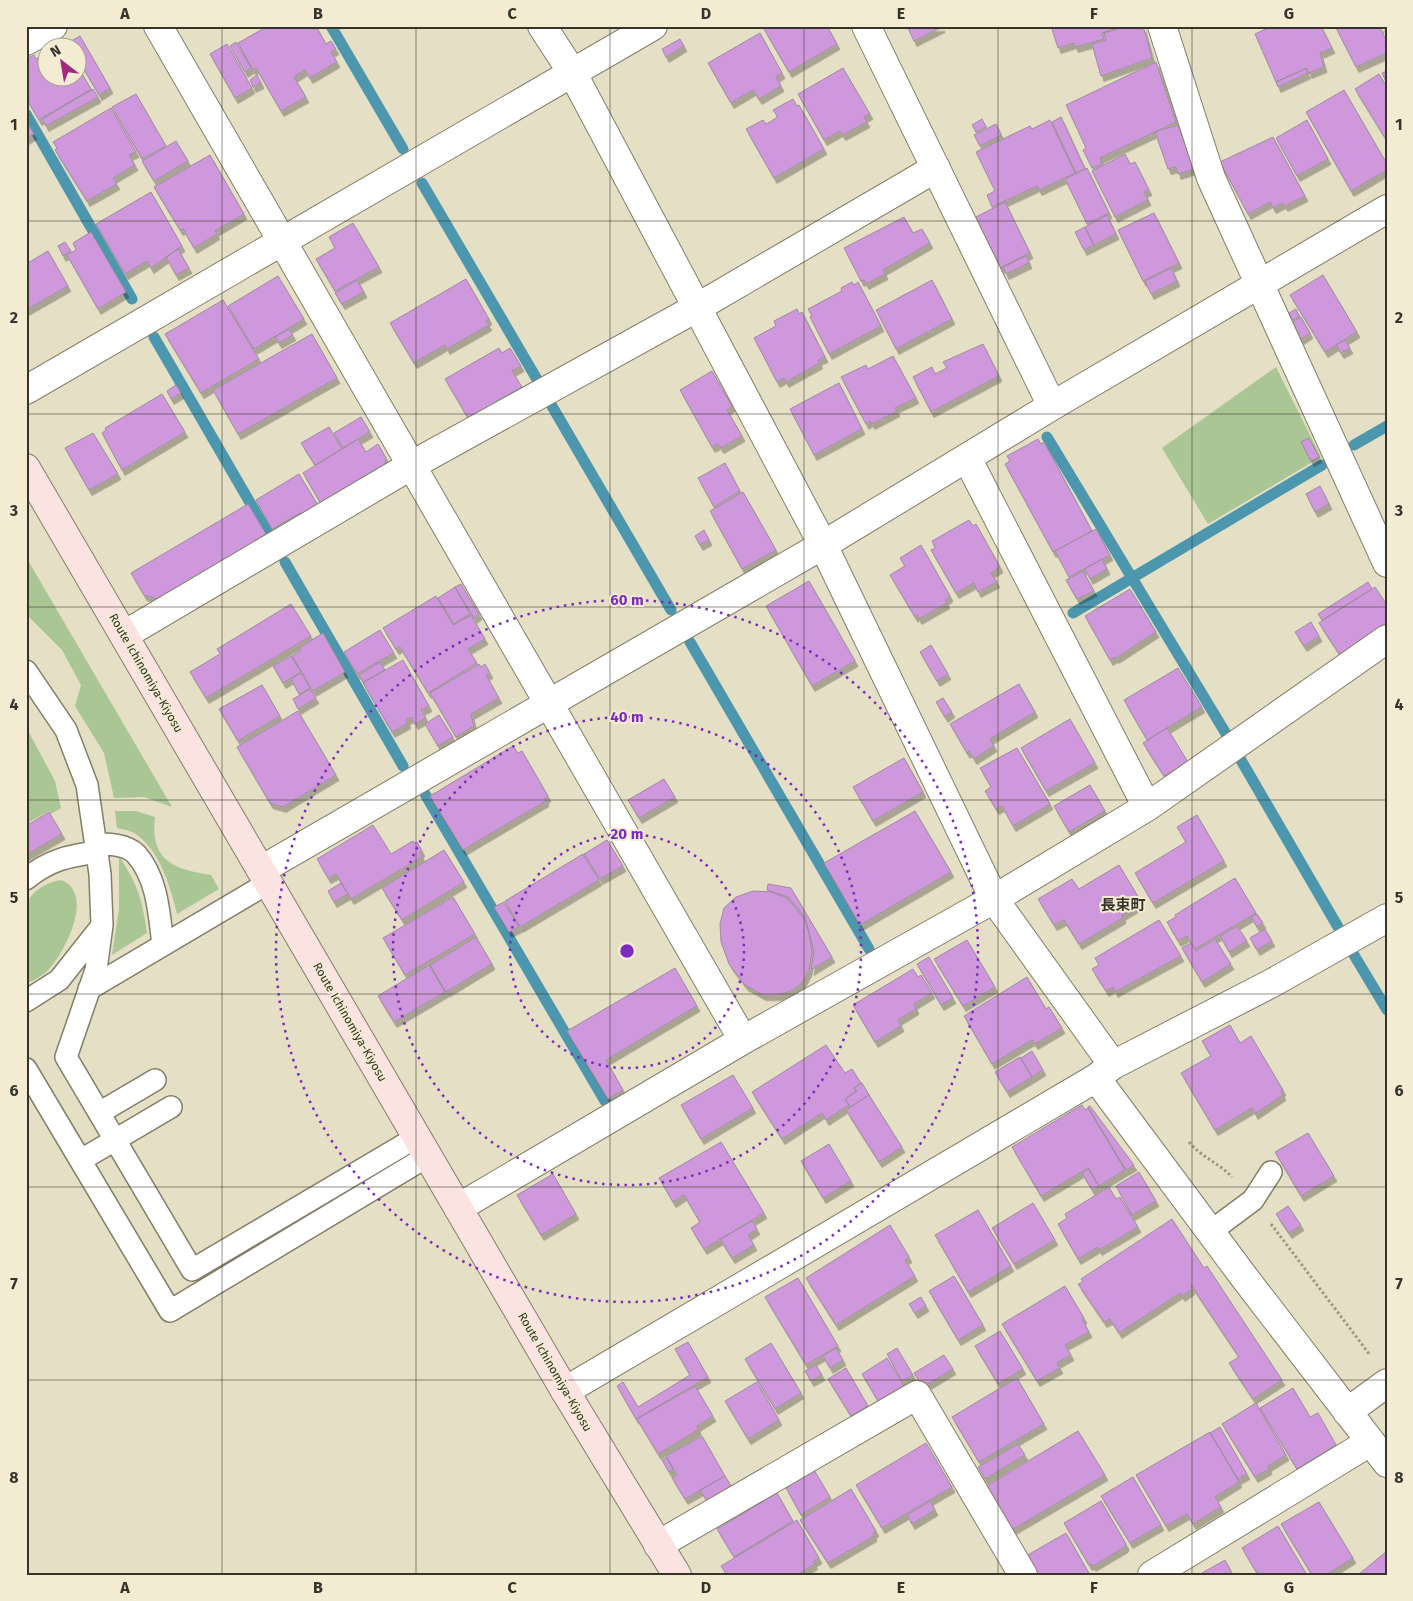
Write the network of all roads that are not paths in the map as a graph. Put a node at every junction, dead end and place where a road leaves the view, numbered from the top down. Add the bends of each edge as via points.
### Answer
1 (53, 26) edge
2 (158, 26) edge
3 (542, 26) edge
4 (653, 26) edge
5 (866, 26) edge
6 (1162, 26) edge
7 (26, 41) edge
8 (572, 72) junction
9 (936, 168) junction
10 (1387, 209) edge
11 (282, 240) junction
12 (1260, 284) junction
13 (698, 307) junction
14 (26, 390) edge
15 (1052, 406) junction
16 (967, 458) junction
17 (412, 465) junction
18 (26, 468) edge
19 (823, 546) junction
20 (1387, 563) edge
21 (124, 636) junction
22 (1387, 640) edge
23 (26, 671) edge
24 (548, 703) junction
25 (1146, 807) junction
26 (96, 848) junction
27 (265, 876) junction
28 (26, 879) edge
29 (994, 899) junction
30 (1387, 918) edge
31 (102, 925) junction
32 (163, 945) junction
33 (89, 989) junction
34 (26, 1001) edge
35 (743, 1040) junction
36 (26, 1069) edge
37 (1105, 1071) junction
38 (155, 1080) dead end
39 (171, 1107) dead end
40 (99, 1113) junction
41 (115, 1140) junction
42 (423, 1147) junction
43 (81, 1160) junction
44 (1271, 1172) dead end
45 (458, 1208) junction
46 (1210, 1232) junction
47 (1387, 1383) edge
48 (565, 1391) junction
49 (1346, 1412) junction
50 (1379, 1452) edge
51 (658, 1545) junction
52 (677, 1575) edge
53 (1023, 1575) edge
54 (1152, 1575) edge

1 - 7 street
2 - 11 street
3 - 8 street
4 - 8 street
5 - 9 street
6 - 12 street via 1211,178
8 - 11 street
8 - 13 street
9 - 13 street
9 - 15 street
10 - 12 street
11 - 14 street
11 - 17 street
12 - 15 street
12 - 20 street
13 - 17 street
13 - 19 street
15 - 16 street
16 - 19 street
16 - 25 street
17 - 21 street
17 - 24 street
18 - 21 main road, Route Ichinomiya-Kiyosu
19 - 24 street
19 - 29 street
21 - 27 main road, Route Ichinomiya-Kiyosu
22 - 25 street
23 - 26 lane via 66,730 88,785
24 - 27 street
24 - 35 street
25 - 29 street
26 - 28 lane via 66,856 39,868
26 - 31 lane
26 - 32 lane via 117,845 135,853 156,889
27 - 32 lane
27 - 42 main road, Route Ichinomiya-Kiyosu
29 - 35 street
29 - 37 street
30 - 37 street
31 - 33 lane via 96,970
31 - 34 lane via 59,980
32 - 33 lane
33 - 40 lane via 66,1057
35 - 45 street
36 - 43 lane
37 - 46 street
37 - 48 street
38 - 40 lane
39 - 41 lane
40 - 41 lane
41 - 42 lane via 192,1270
41 - 43 lane
42 - 43 lane via 170,1311
42 - 45 main road, Route Ichinomiya-Kiyosu
44 - 46 lane via 1253,1200
45 - 48 main road, Route Ichinomiya-Kiyosu
46 - 49 street
47 - 49 street
48 - 51 main road, Route Ichinomiya-Kiyosu
49 - 50 street
50 - 54 street
51 - 52 main road, Route Ichinomiya-Kiyosu
51 - 53 street via 916,1395

